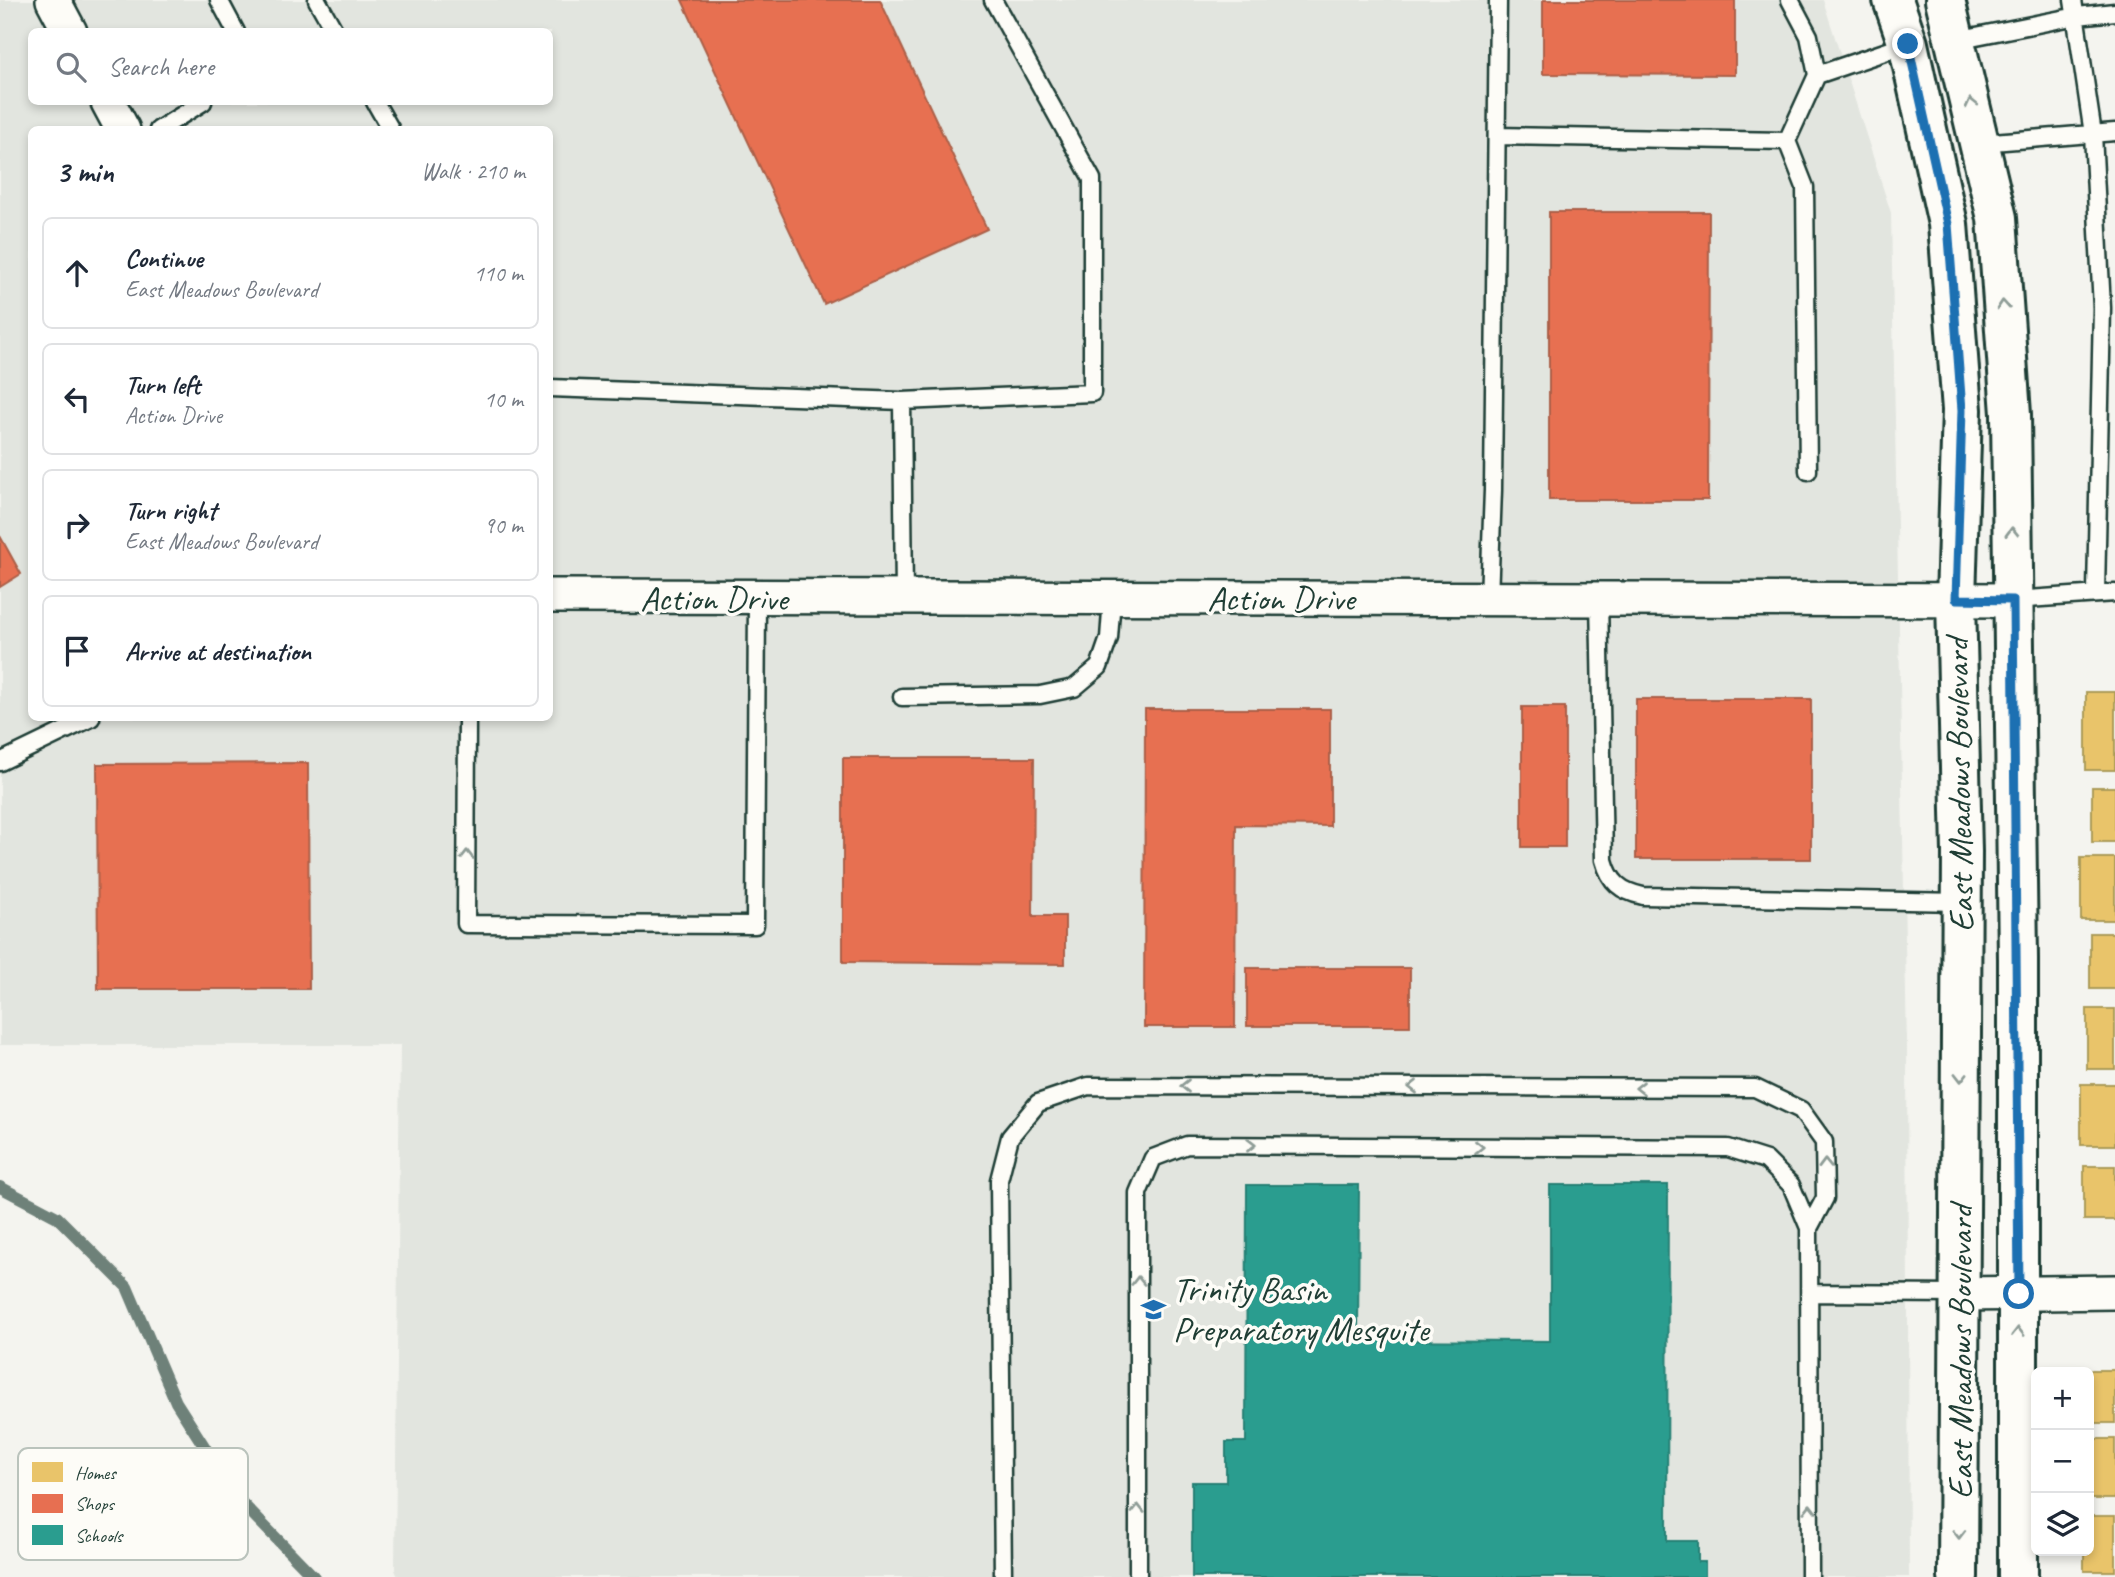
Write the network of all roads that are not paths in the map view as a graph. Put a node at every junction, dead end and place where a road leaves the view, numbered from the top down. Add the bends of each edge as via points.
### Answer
1 (53, 0) edge
2 (219, 0) edge
3 (317, 0) edge
4 (993, 0) edge
5 (1498, 0) edge
6 (1790, 0) edge
7 (1893, 0) edge
8 (1945, 0) edge
9 (2075, 8) edge
10 (2115, 12) edge
11 (68, 28) edge
12 (234, 28) edge
13 (333, 28) edge
14 (1956, 40) junction
15 (1908, 44) junction
16 (1817, 75) junction
17 (110, 105) edge
18 (197, 105) edge
19 (377, 105) edge
20 (122, 126) edge
21 (164, 126) edge
22 (389, 126) edge
23 (2115, 132) edge
24 (2093, 134) junction
25 (1497, 136) junction
26 (1787, 141) junction
27 (1980, 143) junction
28 (2108, 374) edge
29 (553, 388) edge
30 (902, 401) junction
31 (1808, 471) dead end
32 (2096, 592) junction
33 (2115, 593) edge
34 (553, 596) edge
35 (904, 597) junction
36 (1112, 598) junction
37 (1489, 598) junction
38 (1599, 598) junction
39 (757, 599) junction
40 (1956, 599) junction
41 (2013, 600) junction
42 (902, 696) dead end
43 (85, 721) edge
44 (467, 721) edge
45 (0, 762) edge
46 (1962, 902) junction
47 (1809, 1228) junction
48 (2115, 1292) edge
49 (1810, 1293) junction
50 (1960, 1294) junction
51 (2019, 1294) junction
52 (1003, 1577) edge
53 (1138, 1577) edge
54 (1810, 1577) edge
55 (1958, 1577) edge
56 (2018, 1577) edge

1 - 11 street
2 - 12 lane
3 - 13 lane
4 - 30 lane via 1092,179 1092,393
5 - 25 lane
6 - 16 lane via 1809,36
7 - 15 street, East Meadows Boulevard
8 - 14 street, East Meadows Boulevard
9 - 10 lane
9 - 14 lane
9 - 24 lane
14 - 15 street
27 -> 14 street, East Meadows Boulevard
15 - 16 lane
15 - 40 street, East Meadows Boulevard via 1948,224 1962,410
16 - 26 lane
17 - 20 street
18 - 21 lane
19 - 22 lane
23 - 24 lane
24 - 27 lane
24 - 28 lane
25 - 26 lane
25 - 37 lane
26 - 31 lane via 1805,187
41 -> 27 street, East Meadows Boulevard via 2011,414 1997,218
28 - 32 lane
29 - 30 lane
30 - 35 lane
32 - 33 lane
32 - 41 lane
34 - 39 street, Action Drive
35 - 36 street, Action Drive
35 - 39 street, Action Drive
36 - 37 street, Action Drive
36 - 42 lane via 1109,638 1098,667 1074,688 1040,695
37 - 38 street, Action Drive
38 - 40 street, Action Drive
38 - 46 lane via 1604,860 1613,883 1643,896
39 -> 44 lane via 755,925 466,924
40 - 41 street, Action Drive
40 - 46 street, East Meadows Boulevard
41 - 51 street, East Meadows Boulevard
43 - 45 lane
46 -> 50 street, East Meadows Boulevard
47 - 49 lane
47 -> 52 lane via 1825,1198 1824,1142 1801,1110 1755,1088 1088,1086 1038,1103 1010,1137 999,1180
53 -> 47 lane via 1138,1193 1153,1158 1187,1145 1728,1148 1766,1160 1791,1185
48 - 51 street
49 - 50 lane
54 -> 49 lane
50 - 51 street
50 -> 55 street, East Meadows Boulevard
56 -> 51 street, East Meadows Boulevard

